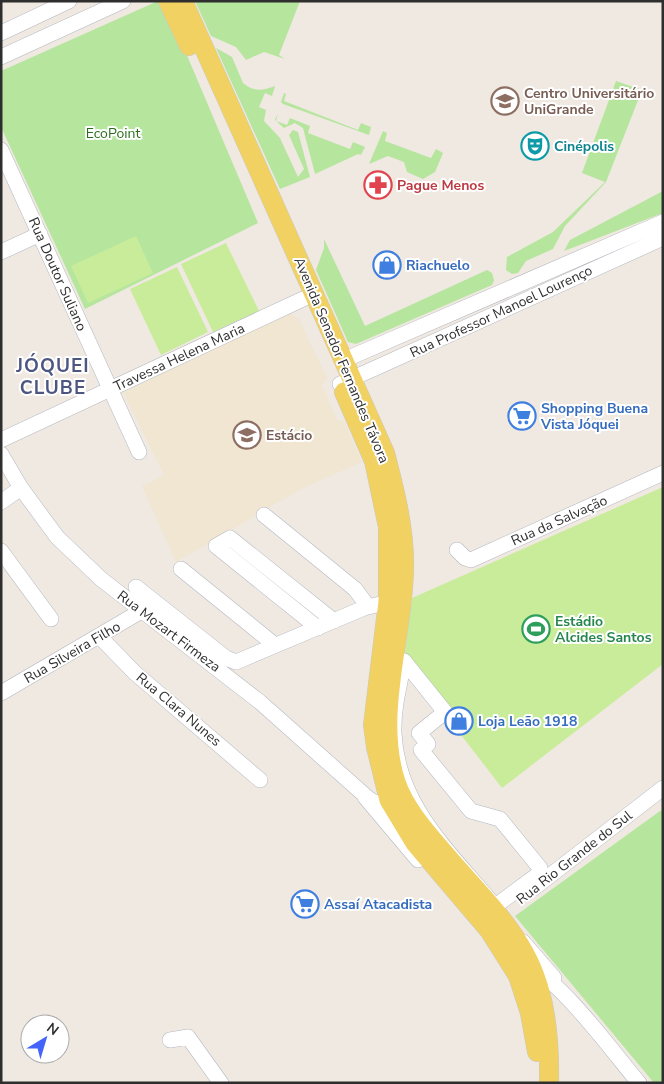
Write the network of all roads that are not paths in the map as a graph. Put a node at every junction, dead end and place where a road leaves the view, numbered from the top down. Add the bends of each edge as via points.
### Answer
1 (69, 1) edge
2 (123, 1) edge
3 (168, 1) edge
4 (183, 1) edge
5 (1, 33) edge
6 (1, 57) edge
7 (1, 150) edge
8 (663, 222) edge
9 (40, 234) junction
10 (663, 238) edge
11 (1, 252) edge
12 (509, 289) junction
13 (303, 300) junction
14 (515, 304) junction
15 (344, 360) junction
16 (346, 381) junction
17 (110, 389) junction
18 (1, 440) edge
19 (139, 452) dead end
20 (1, 454) edge
21 (663, 473) edge
22 (22, 488) junction
23 (1, 502) edge
24 (264, 516) dead end
25 (457, 550) dead end
26 (1, 551) edge
27 (181, 569) dead end
28 (276, 575) junction
29 (263, 584) junction
30 (136, 587) dead end
31 (388, 602) junction
32 (364, 608) junction
33 (143, 610) junction
34 (51, 619) dead end
35 (334, 621) junction
36 (318, 628) junction
37 (186, 634) junction
38 (99, 636) junction
39 (275, 645) junction
40 (1, 693) edge
41 (396, 756) joint
42 (260, 780) dead end
43 (663, 788) edge
44 (358, 789) junction
45 (389, 800) junction
46 (491, 921) junction
47 (511, 932) junction
48 (533, 970) junction
49 (570, 1002) junction
50 (170, 1040) dead end
51 (221, 1083) edge
52 (536, 1083) edge
53 (549, 1083) edge
54 (639, 1083) edge

1 - 5 street
2 - 6 street
3 - 13 main road, Avenida Senador Fernandes Távora
4 - 15 main road, Avenida Senador Fernandes Távora
7 - 9 street, Rua Doutor Suliano
8 - 12 street, Rua Professor Manoel Lourenço
9 - 11 street
9 - 17 street, Rua Doutor Suliano
10 - 14 street, Rua Professor Manoel Lourenço
12 - 14 street
12 - 15 street, Rua Professor Manoel Lourenço
13 - 16 main road, Avenida Senador Fernandes Távora
13 - 17 street, Travessa Helena Maria
14 - 16 street, Rua Professor Manoel Lourenço
15 - 16 main road, Avenida Senador Fernandes Távora
16 - 31 main road, Avenida Senador Fernandes Távora via 374,461 388,527
16 - 46 main road, Avenida Senador Fernandes Távora via 386,453 398,509 404,568 387,727 396,783 418,822
17 - 18 street, Travessa Helena Maria
17 - 19 street, Rua Doutor Suliano
20 - 22 street, Rua Mozart Firmeza
21 - 25 street, Rua da Salvação via 471,560
22 - 23 street
22 - 33 street, Rua Mozart Firmeza via 57,537 101,579
24 - 32 street via 355,589 364,600
26 - 34 street
27 - 39 street
28 - 29 street
28 - 29 street via 230,538 216,546
28 - 35 street
29 - 36 street
30 - 37 street
31 - 32 street
31 - 45 main road, Avenida Senador Fernandes Távora via 373,725
32 - 35 street
33 - 37 street, Rua Mozart Firmeza
33 - 38 street, Rua Silveira Filho
35 - 36 street
36 - 39 street
37 - 39 street via 236,662
37 - 44 street, Rua Mozart Firmeza
38 - 40 street, Rua Silveira Filho
38 - 42 street, Rua Clara Nunes via 135,672
41 - 41 street via 411,802 493,904 498,904 540,873 540,868 500,819 471,811 421,750 428,744 419,732 444,712 404,661 396,699
43 - 46 street, Rua Rio Grande do Sul
44 - 45 street, Rua Mozart Firmeza via 376,803
44 - 46 street, Rua Mozart Firmeza via 461,911
45 - 46 main road, Avenida Senador Fernandes Távora via 415,843
46 - 47 main road, Avenida Senador Fernandes Távora
46 - 52 main road, Avenida Senador Fernandes Távora via 518,976 530,1013 538,1058
47 - 48 main road, Avenida Senador Fernandes Távora
47 - 49 street via 528,946
48 - 49 street via 546,976
48 - 53 main road, Avenida Senador Fernandes Távora via 550,1053
49 - 54 street
50 - 51 street via 188,1037

